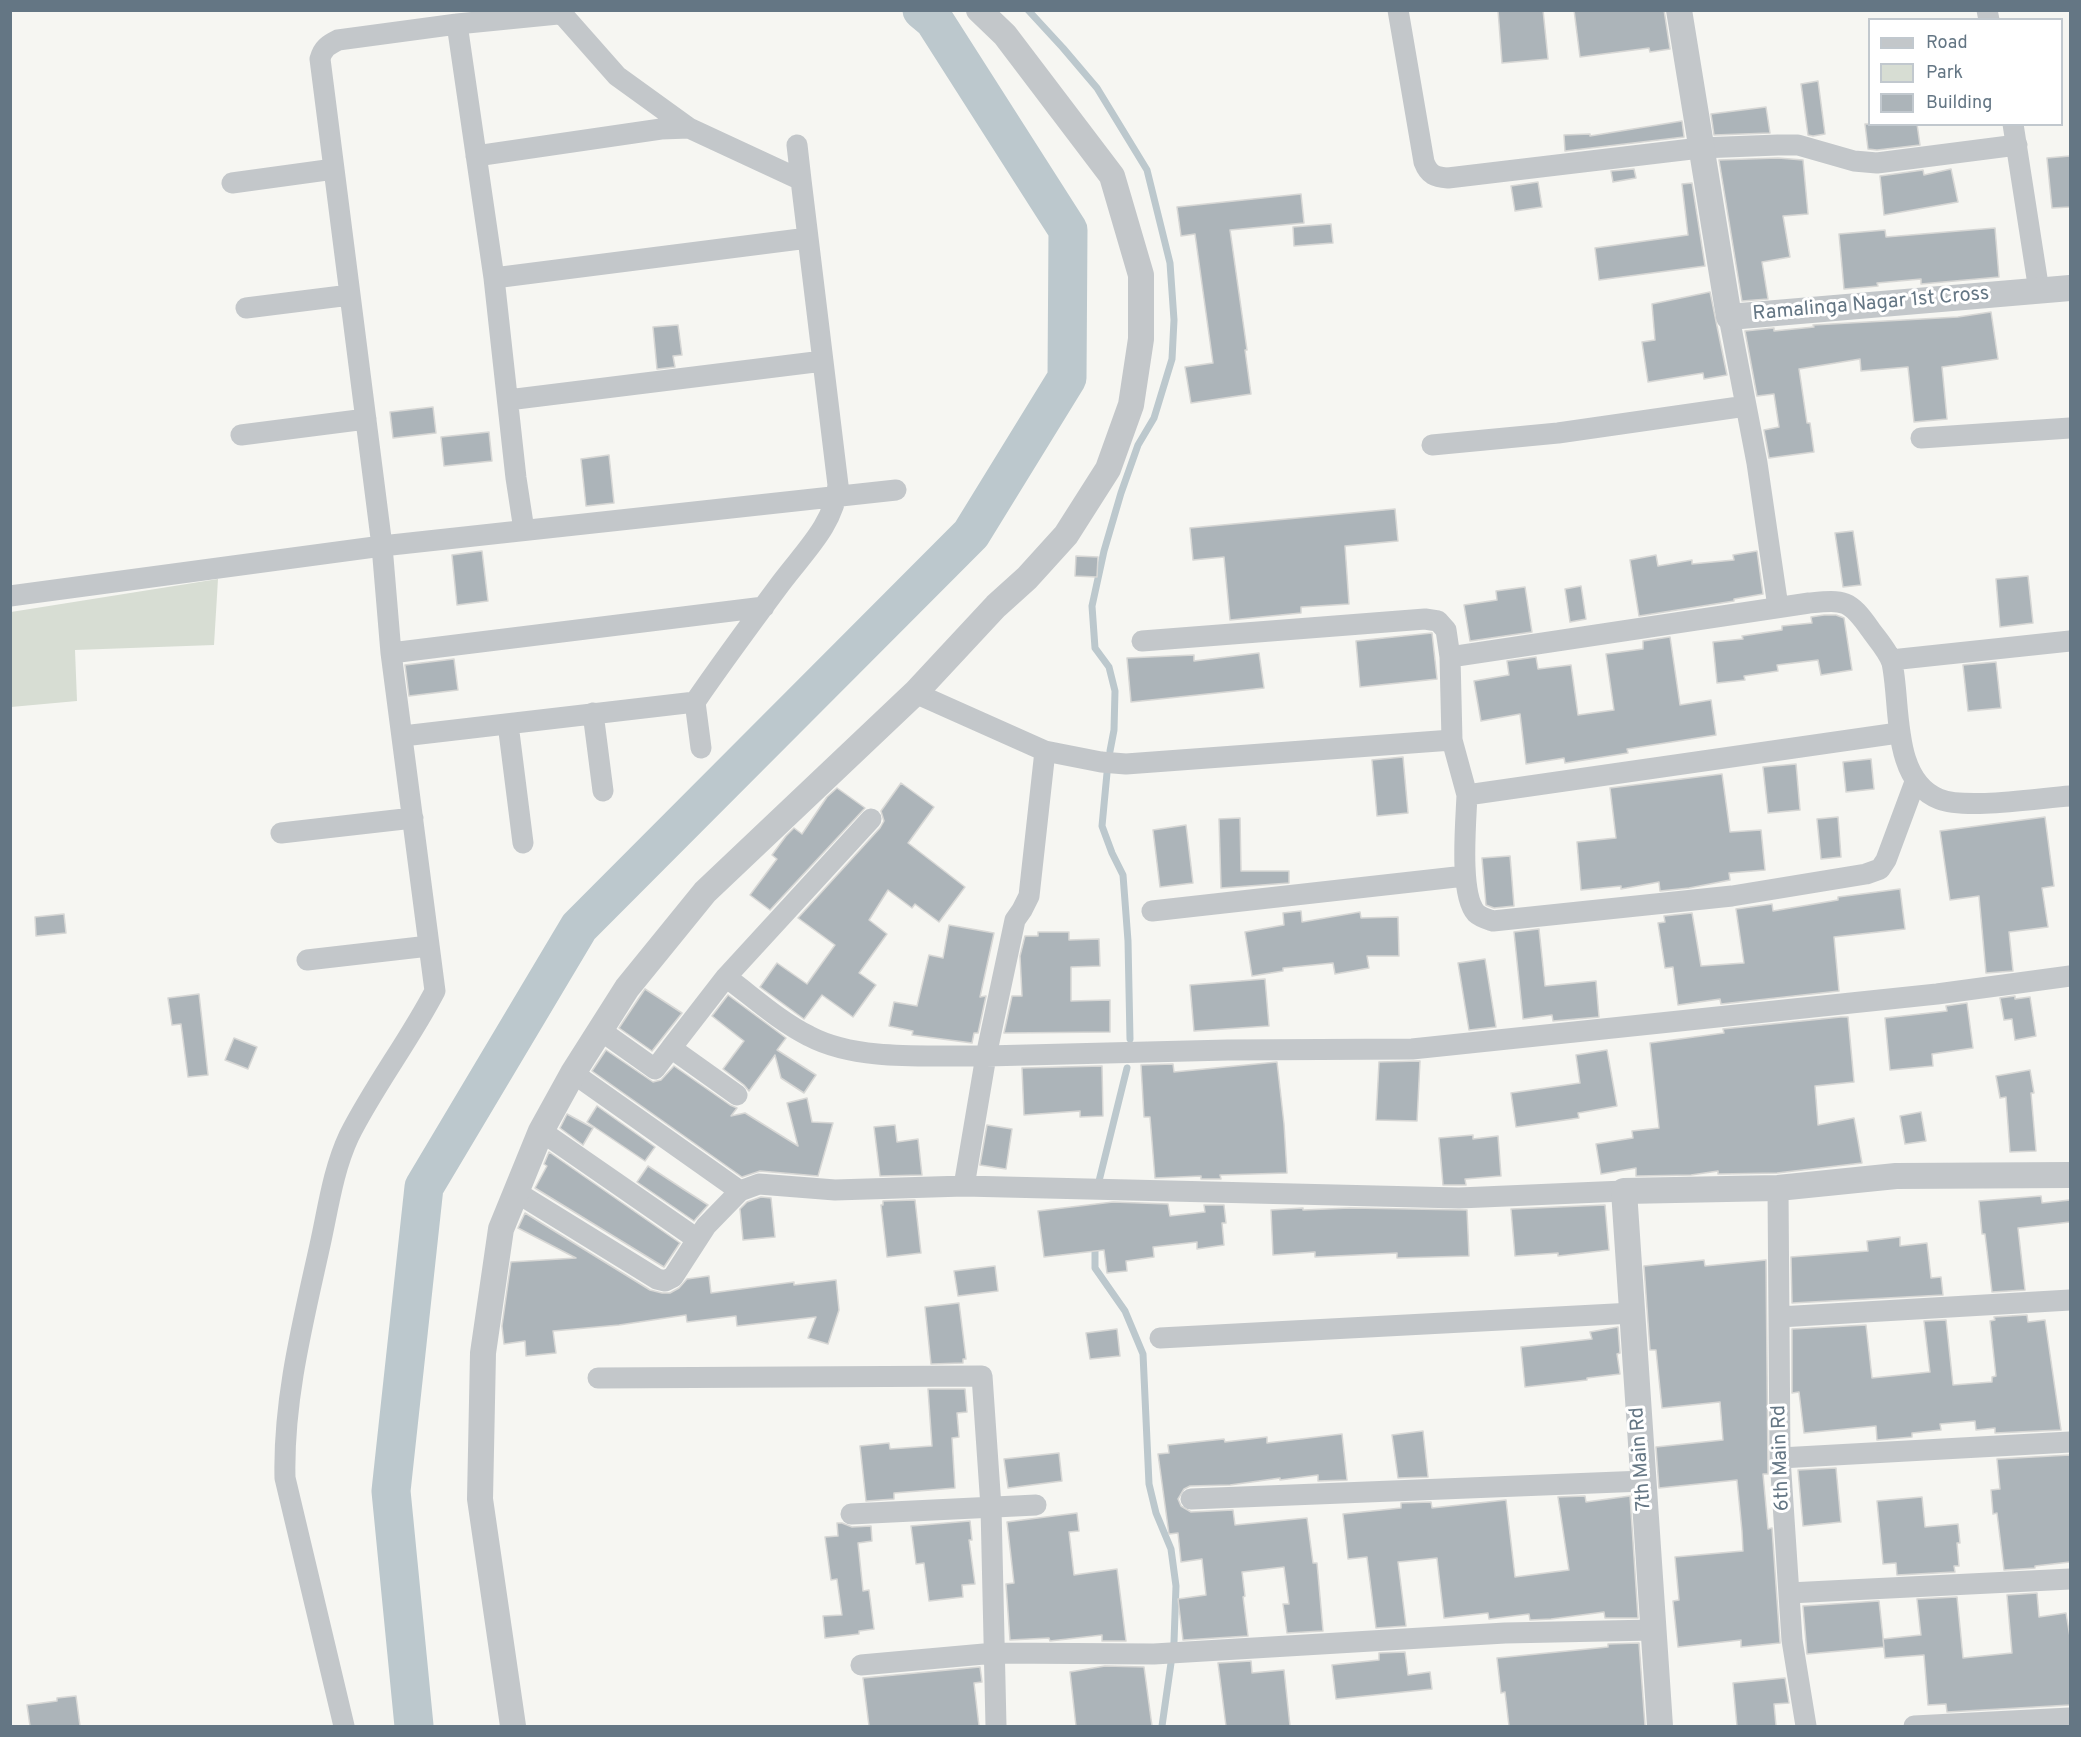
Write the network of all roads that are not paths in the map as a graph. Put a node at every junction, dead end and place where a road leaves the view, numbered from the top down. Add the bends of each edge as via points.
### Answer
1 (1398, 10) edge
2 (1679, 10) edge
3 (986, 14) edge
4 (457, 24) junction
5 (689, 128) junction
6 (2015, 135) edge
7 (797, 145) dead end
8 (1700, 148) junction
9 (476, 156) junction
10 (334, 170) junction
11 (801, 180) junction
12 (232, 183) dead end
13 (808, 238) junction
14 (494, 278) junction
15 (2070, 288) edge
16 (2039, 291) junction
17 (350, 295) junction
18 (246, 308) dead end
19 (1729, 317) junction
20 (824, 361) junction
21 (508, 400) junction
22 (1746, 406) junction
23 (366, 419) junction
24 (2070, 428) edge
25 (241, 435) dead end
26 (1921, 438) dead end
27 (1432, 445) dead end
28 (896, 490) dead end
29 (837, 496) junction
30 (524, 530) junction
31 (382, 546) junction
32 (10, 596) edge
33 (764, 607) junction
34 (1778, 607) junction
35 (1142, 641) dead end
36 (2070, 641) edge
37 (391, 653) junction
38 (1450, 657) junction
39 (1891, 660) junction
40 (915, 693) junction
41 (694, 702) junction
42 (593, 713) junction
43 (508, 724) junction
44 (1899, 733) junction
45 (403, 736) junction
46 (1452, 740) junction
47 (701, 748) dead end
48 (1044, 751) junction
49 (1915, 782) junction
50 (603, 791) dead end
51 (1467, 795) junction
52 (2070, 796) edge
53 (413, 818) junction
54 (871, 819) dead end
55 (281, 833) dead end
56 (523, 843) dead end
57 (1465, 876) junction
58 (1152, 911) dead end
59 (429, 946) junction
60 (308, 960) dead end
61 (2070, 976) edge
62 (726, 977) junction
63 (600, 1030) junction
64 (671, 1048) junction
65 (986, 1056) junction
66 (573, 1073) junction
67 (737, 1095) dead end
68 (541, 1131) junction
69 (2070, 1175) edge
70 (964, 1186) junction
71 (1778, 1188) junction
72 (740, 1191) junction
73 (1624, 1191) junction
74 (516, 1192) junction
75 (698, 1239) junction
76 (2070, 1300) edge
77 (1633, 1313) junction
78 (1779, 1317) junction
79 (1160, 1338) dead end
80 (598, 1377) dead end
81 (2070, 1442) edge
82 (1780, 1458) junction
83 (1644, 1481) junction
84 (1191, 1499) dead end
85 (1036, 1505) dead end
86 (991, 1507) junction
87 (851, 1514) dead end
88 (2070, 1579) edge
89 (1789, 1593) junction
90 (1654, 1630) junction
91 (995, 1653) junction
92 (861, 1665) dead end
93 (2070, 1718) edge
94 (344, 1726) edge
95 (513, 1726) edge
96 (996, 1726) edge
97 (1660, 1726) edge
98 (1806, 1726) edge
99 (1914, 1726) edge

1 - 8 street via 1424,162 1428,172 1436,177
2 - 8 street, Ramalinga Nagar 1st Cross
3 - 40 street via 1112,176 1141,274 1141,339 1131,405 1108,469 1066,535
4 - 5 street via 550,14 564,16 617,76
4 - 9 street
4 - 10 street via 338,40 323,50 320,59
5 - 9 street
5 - 11 street
6 - 8 street via 1877,163 1854,161 1798,145
6 - 16 street
7 - 11 street
8 - 19 street, Ramalinga Nagar 1st Cross
9 - 14 street
10 - 12 street
10 - 17 street
11 - 13 street
13 - 14 street
13 - 20 street
14 - 21 street
15 - 16 street, Ramalinga Nagar 1st Cross
16 - 19 street, Ramalinga Nagar 1st Cross
17 - 18 street
17 - 23 street
19 - 22 street
20 - 21 street
20 - 29 street
21 - 30 street
22 - 27 street via 1558,433
22 - 34 street
23 - 25 street
23 - 31 street
24 - 26 street
28 - 29 street
29 - 30 street
29 - 33 street via 829,518 810,547
30 - 31 street
31 - 32 street
31 - 37 street
33 - 37 street
33 - 41 street
34 - 38 street
34 - 39 street via 1828,601 1856,608
35 - 38 street via 1425,620 1438,621 1446,630
36 - 39 street
37 - 45 street
38 - 46 street
39 - 44 street
40 - 48 street
40 - 63 street via 705,892 627,988
41 - 42 street
41 - 47 street
42 - 43 street
42 - 50 street
43 - 45 street
43 - 56 street
44 - 49 street
44 - 51 street
45 - 53 street
46 - 48 street via 1126,764
46 - 51 street
48 - 65 street via 1029,896 1015,920
49 - 52 street via 1938,799 1966,804
49 - 57 street via 1886,860 1880,868 1866,874 1732,896 1493,921 1478,915 1471,906
51 - 57 street
53 - 55 street
53 - 59 street
54 - 62 street
57 - 58 street
59 - 60 street
59 - 94 street via 435,991 349,1137 335,1174 284,1441 287,1488
61 - 65 street via 1937,994 1412,1049
62 - 64 street
62 - 65 street via 796,1029 829,1045 871,1054
63 - 64 street via 655,1069
63 - 66 street
64 - 67 street
65 - 70 street
66 - 68 street
66 - 72 street
68 - 74 street
68 - 75 street
69 - 71 street via 1896,1176
70 - 72 street via 835,1190 759,1184
70 - 73 street via 1459,1198
71 - 73 street
71 - 78 street, 6th Main Rd
72 - 75 street via 705,1226
73 - 77 street, 7th Main Rd
74 - 75 street via 661,1280 673,1277
74 - 95 street via 501,1229 483,1353 480,1499
76 - 78 street
77 - 79 street
77 - 83 street, 7th Main Rd
78 - 82 street, 6th Main Rd
80 - 86 street via 982,1376
81 - 82 street
82 - 89 street, 6th Main Rd
83 - 84 street
83 - 90 street, 7th Main Rd
85 - 86 street
86 - 87 street
86 - 91 street
88 - 89 street
89 - 98 street, 6th Main Rd
90 - 91 street via 1505,1633 1183,1653
90 - 97 street, 7th Main Rd
91 - 92 street
91 - 96 street
93 - 99 street

